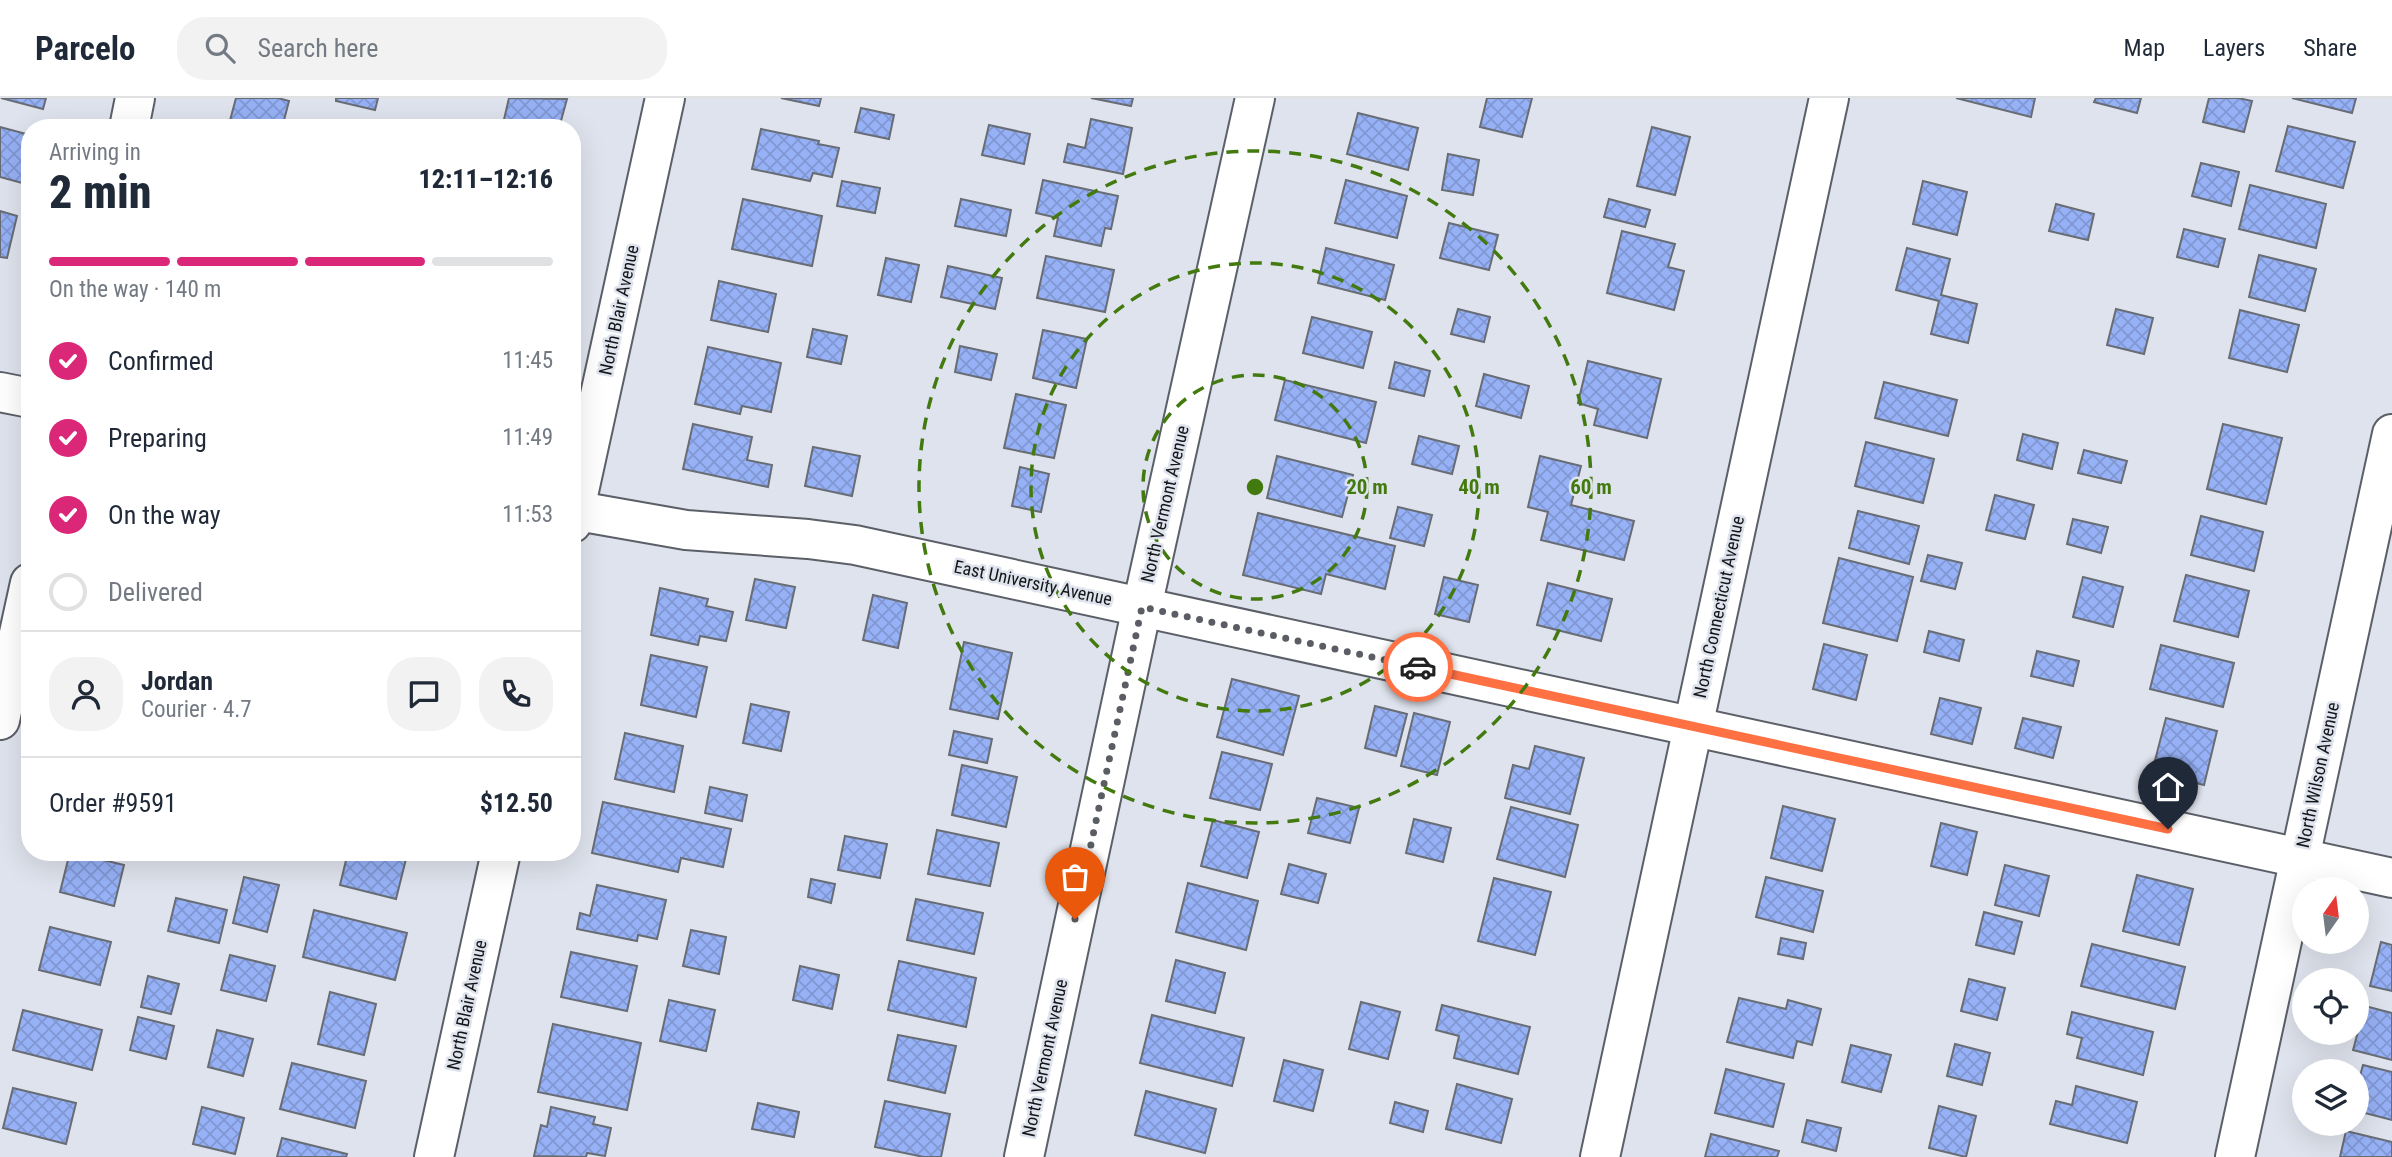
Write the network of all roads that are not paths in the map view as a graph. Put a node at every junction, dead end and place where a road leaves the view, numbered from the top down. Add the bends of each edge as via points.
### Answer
1 (135, 98) edge
2 (665, 98) edge
3 (1255, 98) edge
4 (1829, 98) edge
5 (130, 119) edge
6 (0, 392) edge
7 (21, 396) edge
8 (2392, 434) edge
9 (581, 478) edge
10 (581, 515) edge
11 (1142, 607) junction
12 (21, 624) edge
13 (0, 720) edge
14 (1693, 726) junction
15 (2300, 858) junction
16 (499, 861) edge
17 (2392, 878) edge
18 (434, 1157) edge
19 (1024, 1157) edge
20 (1600, 1157) edge
21 (2235, 1157) edge

1 - 5 street
2 - 9 street, North Blair Avenue
3 - 11 street, North Vermont Avenue
4 - 14 street, North Connecticut Avenue
6 - 7 street
8 - 15 street, North Wilson Avenue
10 - 11 street, East University Avenue via 855,545
11 - 14 street, East University Avenue
11 - 19 street, North Vermont Avenue
12 - 13 street
14 - 15 street, East University Avenue
14 - 20 street, North Connecticut Avenue
15 - 17 street, East University Avenue
15 - 21 street, North Wilson Avenue
16 - 18 street, North Blair Avenue

